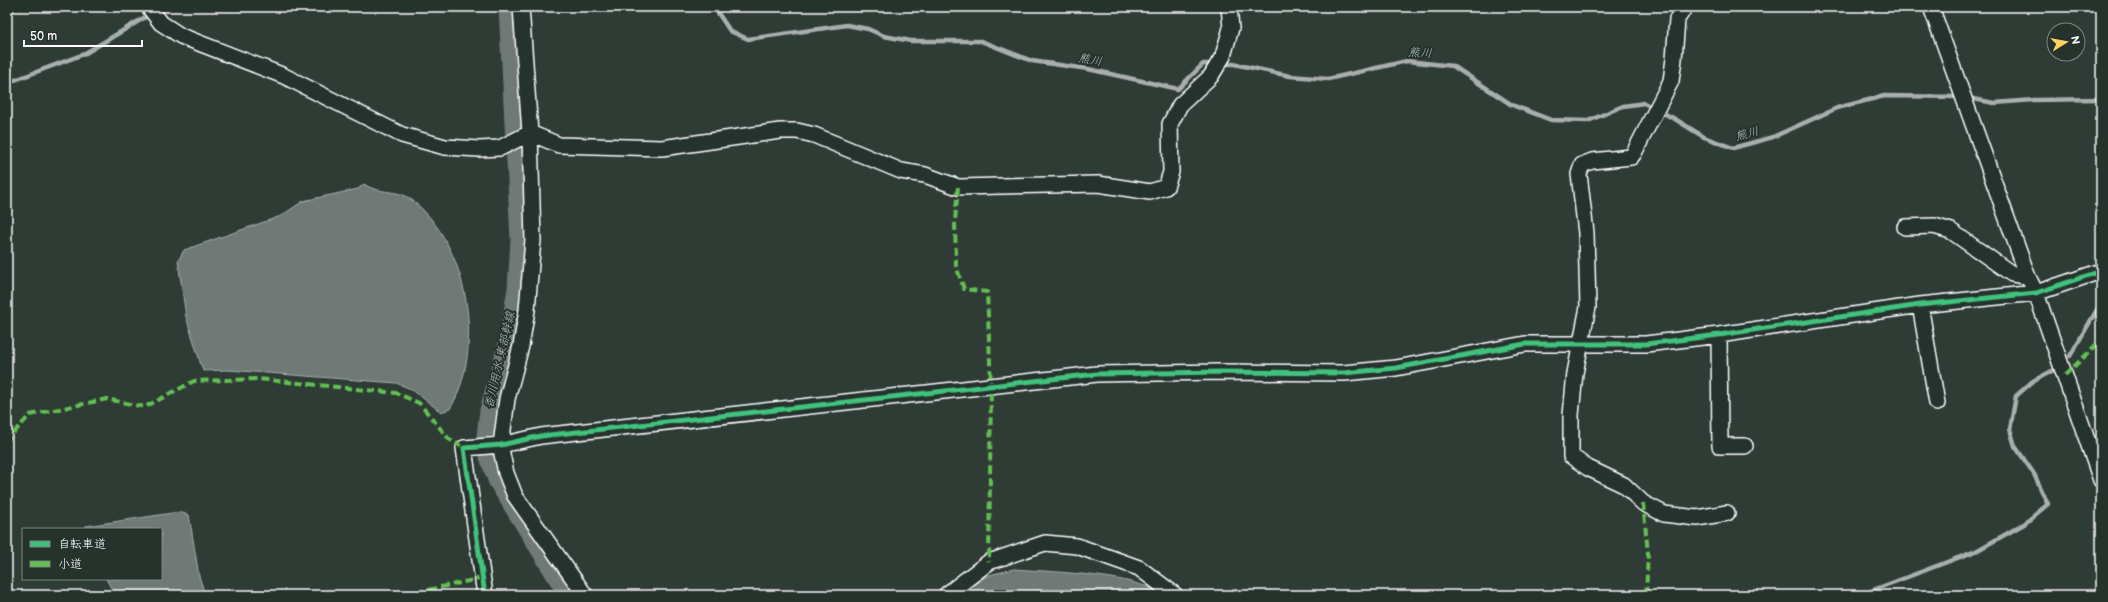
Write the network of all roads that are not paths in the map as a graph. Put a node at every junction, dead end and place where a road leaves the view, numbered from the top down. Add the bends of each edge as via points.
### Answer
1 (521, 7) edge
2 (1229, 7) edge
3 (1685, 7) edge
4 (1931, 7) edge
5 (152, 11) edge
6 (530, 133) junction
7 (1905, 227) dead end
8 (2101, 271) edge
9 (2028, 277) junction
10 (2036, 293) junction
11 (1920, 305) junction
12 (1719, 335) junction
13 (1580, 344) junction
14 (1937, 403) dead end
15 (501, 445) junction
16 (1745, 446) dead end
17 (2101, 480) edge
18 (1727, 512) dead end
19 (485, 595) edge
20 (585, 595) edge
21 (946, 595) edge
22 (1175, 595) edge

1 - 6 street
2 - 6 street via 1230,28 1223,56 1210,76 1180,105 1170,124 1171,172 1166,187 1150,192 1098,184 958,187 925,175 901,171 814,135 797,132 780,131 655,148 559,144
3 - 13 street via 1677,19 1670,81 1630,157 1592,161 1582,165 1579,174 1586,233 1588,307
4 - 9 street
5 - 6 street via 161,23 181,36 284,76 402,135 445,147 479,149 500,148
6 - 15 street via 533,240 531,278 521,346 507,399
7 - 9 street via 1934,226 1951,231 2012,274
8 - 10 street
9 - 10 street
10 - 11 street
10 - 17 street
11 - 12 street
11 - 14 street
12 - 13 street via 1646,344
12 - 16 street via 1720,446
13 - 15 street via 1526,344 1396,368 1344,373 1089,375 541,436
13 - 18 street via 1571,415 1571,456 1588,468 1624,485 1643,503 1664,514 1697,518
15 - 19 street via 464,448
15 - 20 street via 506,473 515,496
21 - 22 street via 989,562 1045,543 1077,546 1139,568

